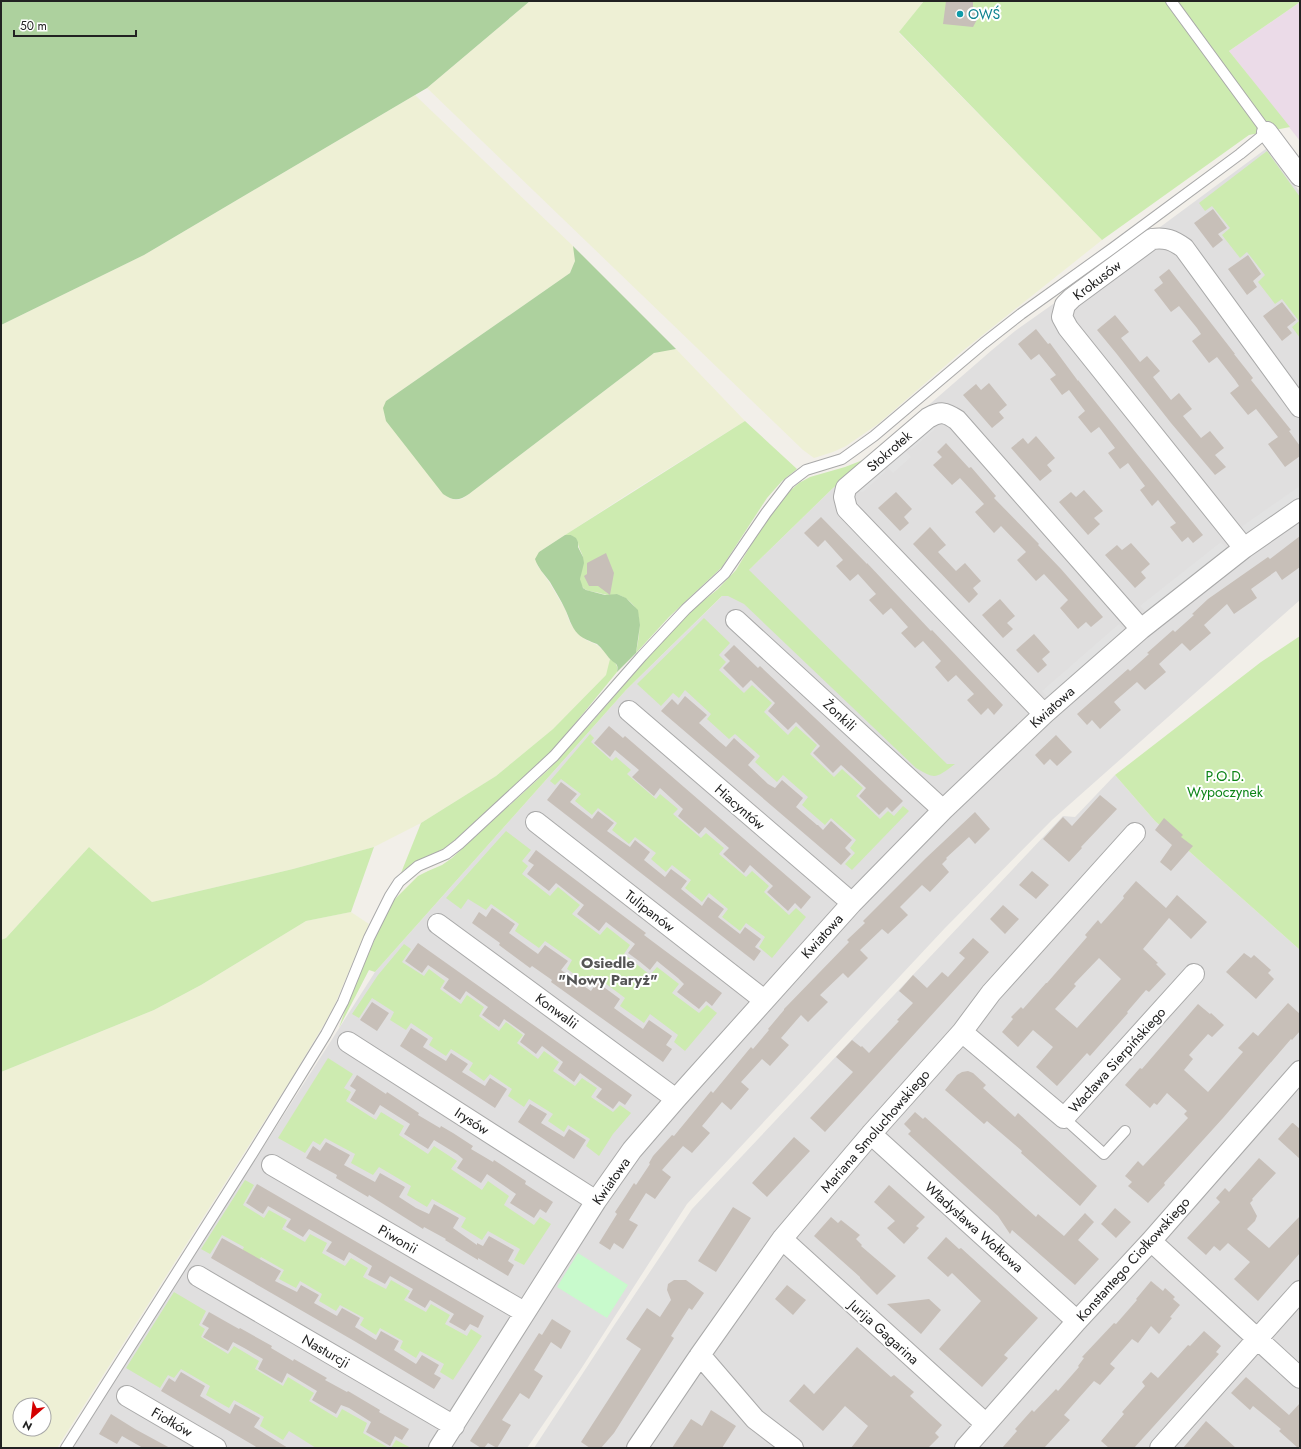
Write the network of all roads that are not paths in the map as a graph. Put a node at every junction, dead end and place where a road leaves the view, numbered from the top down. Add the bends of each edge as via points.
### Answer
1 (1171, 1) edge
2 (1267, 132) junction
3 (1300, 176) edge
4 (1300, 407) edge
5 (1300, 509) edge
6 (1244, 548) junction
7 (736, 620) dead end
8 (1141, 629) junction
9 (629, 711) dead end
10 (1044, 714) junction
11 (943, 810) junction
12 (536, 822) dead end
13 (1135, 832) dead end
14 (852, 903) junction
15 (438, 924) dead end
16 (1194, 974) dead end
17 (764, 1000) junction
18 (962, 1032) junction
19 (348, 1042) dead end
20 (1300, 1071) edge
21 (676, 1098) junction
22 (1064, 1118) junction
23 (1126, 1131) dead end
24 (871, 1134) junction
25 (272, 1165) dead end
26 (596, 1201) junction
27 (782, 1239) junction
28 (1151, 1241) junction
29 (198, 1276) dead end
30 (1300, 1291) edge
31 (524, 1312) junction
32 (1077, 1321) junction
33 (1257, 1339) junction
34 (700, 1355) junction
35 (1300, 1378) edge
36 (127, 1396) dead end
37 (986, 1424) junction
38 (454, 1426) junction
39 (66, 1448) edge
40 (216, 1448) edge
41 (439, 1448) edge
42 (637, 1448) edge
43 (793, 1448) edge
44 (965, 1448) edge
45 (1160, 1448) edge

1 - 2 lane
2 - 3 street
2 - 39 lane via 1234,159 1021,314 874,436 842,459 806,470 789,483 725,573 666,630 554,756 459,844 446,854 418,866 399,882 375,925 343,1002 328,1030
4 - 6 street, Krokusów via 1184,248 1174,241 1152,239 1065,305 1062,317 1068,328
5 - 6 street, Kwiatowa
6 - 8 street, Kwiatowa
7 - 11 street, Żonkili
8 - 10 street, Kwiatowa
8 - 10 street, Stokrotek via 957,420 947,414 936,414 928,418 846,488 844,497 847,510
9 - 14 street, Hiacyntów
10 - 11 street, Kwiatowa
11 - 14 street, Kwiatowa
12 - 17 street, Tulipanów
13 - 18 street, Mariana Smoluchowskiego via 991,993
14 - 17 street, Kwiatowa
15 - 21 street, Konwalii
16 - 22 street, Wacława Sierpińskiego
17 - 21 street, Kwiatowa
18 - 22 street, Wacława Sierpińskiego
18 - 24 street, Mariana Smoluchowskiego
19 - 26 street, Irysów
20 - 28 street, Konstantego Ciołkowskiego
21 - 26 street, Kwiatowa via 632,1150
22 - 23 lane via 1104,1154
24 - 27 street, Mariana Smoluchowskiego
24 - 32 street, Władysława Wołkowa
25 - 31 street, Piwonii
26 - 31 street, Kwiatowa
27 - 34 street, Mariana Smoluchowskiego
27 - 37 street, Jurija Gagarina
28 - 32 street, Konstantego Ciołkowskiego
28 - 33 street
29 - 38 street, Nasturcji
30 - 33 street
31 - 38 street, Kwiatowa
32 - 37 street, Konstantego Ciołkowskiego
33 - 35 street
33 - 45 street
34 - 42 street, Mariana Smoluchowskiego
34 - 43 street via 755,1419
36 - 40 street, Fiołków
37 - 44 street, Konstantego Ciołkowskiego
38 - 41 street, Kwiatowa

